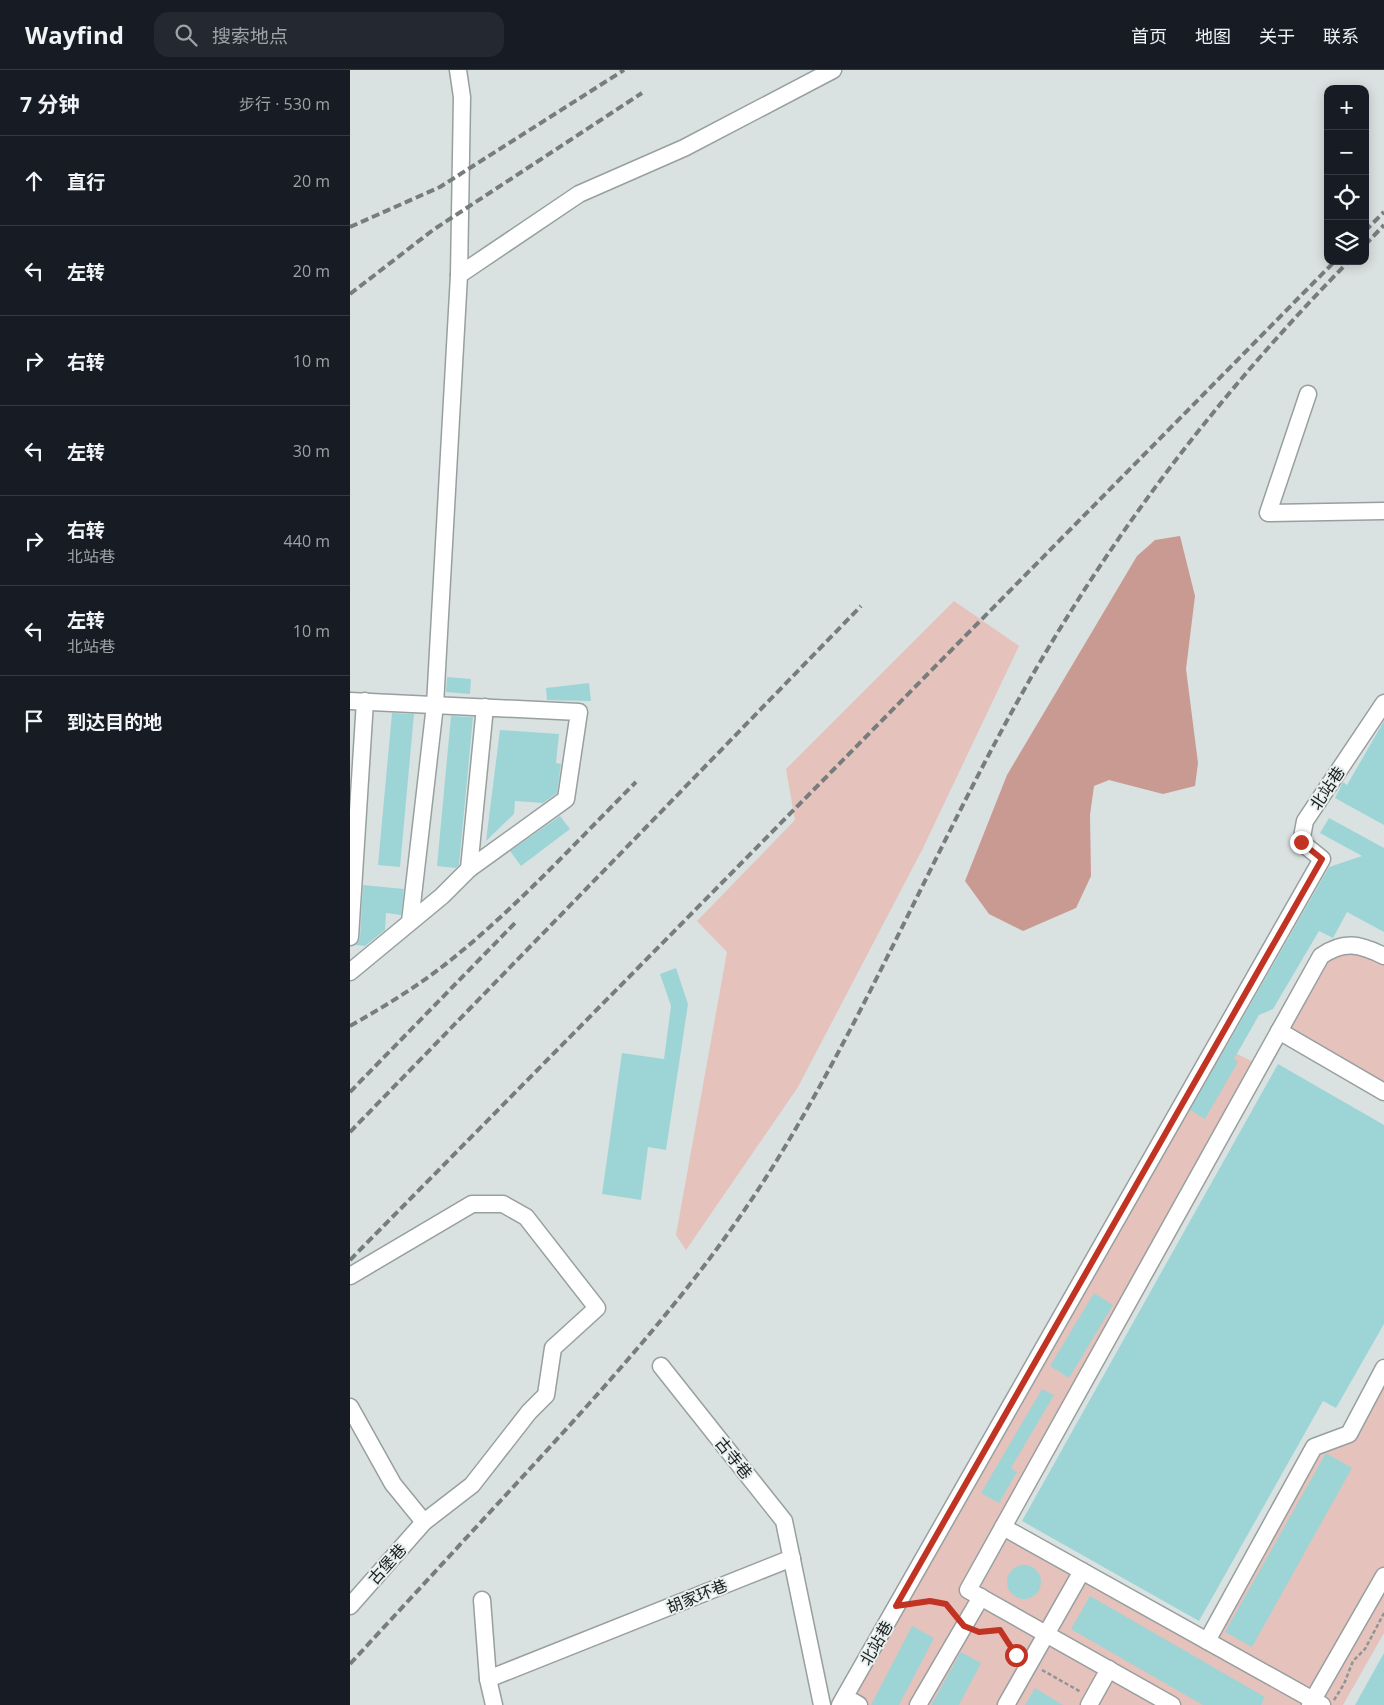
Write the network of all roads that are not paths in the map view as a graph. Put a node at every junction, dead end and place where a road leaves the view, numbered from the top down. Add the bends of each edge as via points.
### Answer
1 (458, 70) edge
2 (833, 70) edge
3 (459, 275) junction
4 (1308, 394) dead end
5 (1384, 510) edge
6 (358, 701) edge
7 (1384, 703) edge
8 (435, 705) junction
9 (485, 707) junction
10 (469, 869) junction
11 (410, 922) junction
12 (350, 937) edge
13 (1384, 956) edge
14 (350, 972) edge
15 (1279, 1031) junction
16 (1384, 1092) edge
17 (350, 1276) edge
18 (661, 1366) dead end
19 (1384, 1368) edge
20 (350, 1407) edge
21 (424, 1522) junction
22 (1003, 1527) junction
23 (792, 1558) junction
24 (1082, 1571) junction
25 (1384, 1576) edge
26 (981, 1597) junction
27 (482, 1600) dead end
28 (350, 1606) edge
29 (1047, 1634) junction
30 (1206, 1641) junction
31 (1108, 1669) junction
32 (488, 1679) junction
33 (1091, 1702) edge
34 (1315, 1703) edge
35 (851, 1704) edge
36 (494, 1705) edge
37 (822, 1705) edge
38 (918, 1705) edge
39 (1006, 1705) edge
40 (1172, 1705) edge

1 - 3 street via 462,97
2 - 3 street via 684,148 579,194
3 - 8 street
4 - 5 street via 1268,512
6 - 8 street
6 - 12 street
7 - 35 street, 北站巷 via 1305,821 1301,842 1322,859 896,1606
8 - 9 street
8 - 11 street
9 - 10 street
9 - 10 street via 579,712 566,800
10 - 11 street
11 - 14 street
13 - 15 street via 1362,945 1333,948 1321,956
15 - 16 street
15 - 22 street
17 - 21 street, 古堡巷 via 472,1204 503,1204 526,1218 596,1308 554,1348 546,1395 472,1485
18 - 23 street, 古寺巷 via 784,1521
19 - 30 street via 1349,1434 1314,1448
20 - 21 street via 393,1484
21 - 28 street, 古堡巷
22 - 24 street
22 - 26 street via 968,1590
23 - 32 street, 胡家环巷
23 - 37 street
24 - 29 street
24 - 30 street
25 - 34 street
26 - 29 street
26 - 38 street
27 - 32 street
29 - 31 street
29 - 39 street
30 - 34 street
31 - 33 street
31 - 40 street
32 - 36 street

